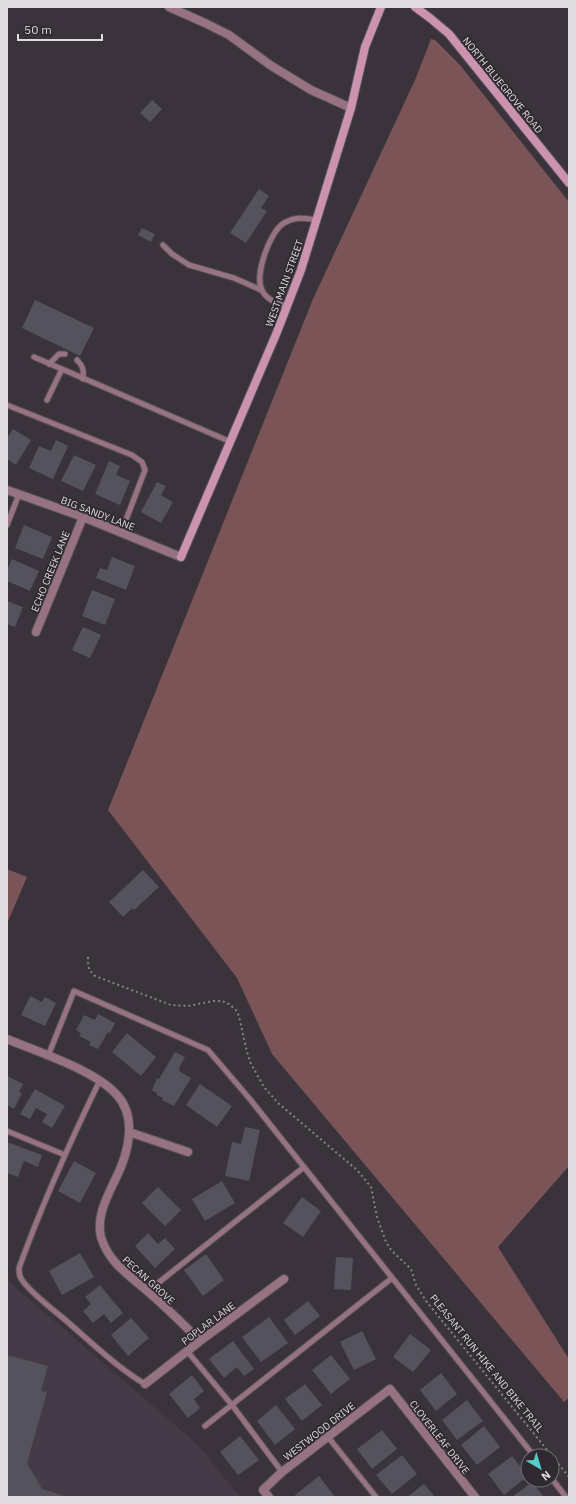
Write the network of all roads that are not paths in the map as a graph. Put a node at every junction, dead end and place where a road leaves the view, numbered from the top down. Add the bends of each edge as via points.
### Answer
1 (169, 7) edge
2 (381, 7) edge
3 (415, 7) edge
4 (351, 108) junction
5 (569, 183) edge
6 (316, 220) junction
7 (163, 245) dead end
8 (261, 290) junction
9 (287, 307) junction
10 (65, 354) dead end
11 (34, 357) dead end
12 (77, 360) dead end
13 (49, 364) junction
14 (62, 369) junction
15 (83, 379) junction
16 (47, 400) dead end
17 (7, 405) edge
18 (231, 442) junction
19 (7, 490) edge
20 (19, 494) junction
21 (83, 517) junction
22 (7, 525) edge
23 (121, 533) junction
24 (181, 557) joint
25 (36, 632) dead end
26 (7, 1039) edge
27 (48, 1056) junction
28 (100, 1080) junction
29 (7, 1131) edge
30 (129, 1132) junction
31 (188, 1152) dead end
32 (65, 1154) junction
33 (304, 1167) junction
34 (392, 1278) junction
35 (284, 1279) dead end
36 (148, 1291) junction
37 (200, 1341) junction
38 (187, 1351) junction
39 (145, 1384) joint
40 (390, 1389) joint
41 (232, 1405) junction
42 (205, 1426) dead end
43 (328, 1437) junction
44 (528, 1448) edge
45 (282, 1472) junction
46 (559, 1488) edge
47 (269, 1497) edge
48 (376, 1497) edge
49 (475, 1497) edge
50 (566, 1497) edge

1 - 4 street via 230,35 270,65 311,90
2 - 4 street, WEST MAIN STREET via 365,48
3 - 5 street, NORTH BLUEGROVE ROAD via 449,34
4 - 6 street, WEST MAIN STREET
6 - 8 lane via 298,217 283,223 267,246 260,273
6 - 9 street, WEST MAIN STREET
7 - 8 lane via 189,265 234,278
8 - 9 lane via 269,299
9 - 18 street, WEST MAIN STREET
10 - 13 lane via 59,354
11 - 13 lane
12 - 15 lane via 84,369
13 - 14 lane
14 - 15 lane
14 - 16 lane
15 - 18 lane
17 - 23 lane via 132,455 142,462 145,470
18 - 24 street, WEST MAIN STREET
19 - 20 street, BIG SANDY LANE
20 - 21 street, BIG SANDY LANE
20 - 22 lane
21 - 23 street, BIG SANDY LANE
21 - 25 street, ECHO CREEK LANE
23 - 24 street, BIG SANDY LANE
26 - 27 street, PECAN GROVE
27 - 28 street, PECAN GROVE
27 - 33 lane via 74,992 208,1050
28 - 30 street, PECAN GROVE via 118,1095 127,1112
28 - 32 lane
29 - 32 lane
30 - 31 street
30 - 36 street, PECAN GROVE via 128,1150 106,1198 100,1219 101,1236 107,1253 116,1265
32 - 39 lane via 37,1218 19,1268 19,1275 22,1281 51,1308
33 - 34 lane
33 - 36 lane
34 - 41 lane
34 - 44 lane
35 - 37 street, POPLAR LANE
36 - 37 street, PECAN GROVE
37 - 38 street, POPLAR LANE
38 - 39 street, POPLAR LANE
38 - 41 lane
40 - 43 street, WESTWOOD DRIVE
40 - 49 street, CLOVERLEAF DRIVE
41 - 42 lane
41 - 45 lane
43 - 45 street, WESTWOOD DRIVE
43 - 48 lane
45 - 47 street, WESTWOOD DRIVE via 263,1490
46 - 50 lane

